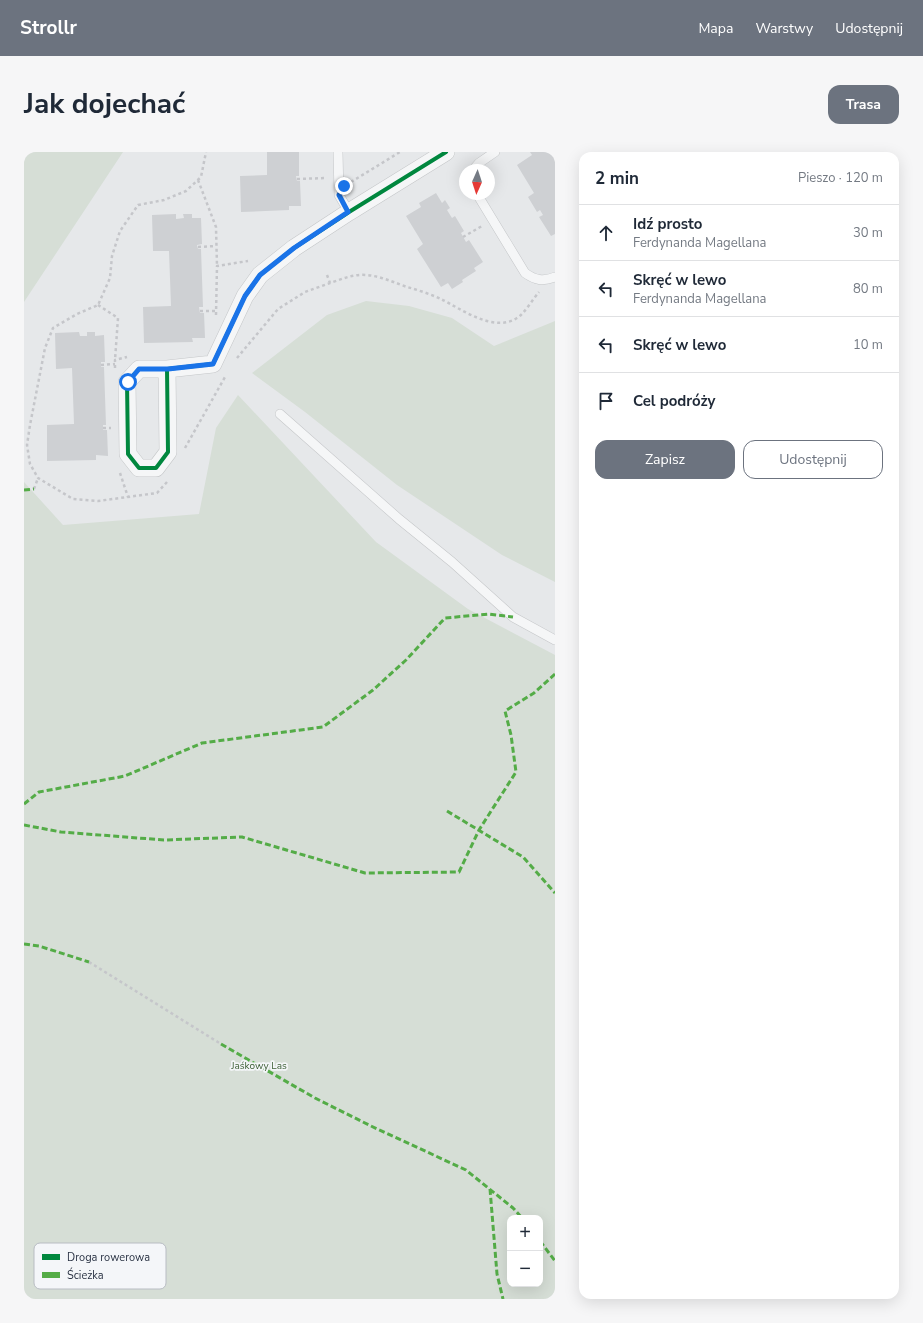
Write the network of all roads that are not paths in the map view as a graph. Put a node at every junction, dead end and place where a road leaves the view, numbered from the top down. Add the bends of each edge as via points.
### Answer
1 (338, 152) edge
2 (446, 152) edge
3 (496, 152) edge
4 (477, 164) edge
5 (481, 200) edge
6 (348, 212) junction
7 (555, 277) edge
8 (168, 369) junction
9 (280, 414) dead end
10 (555, 640) edge

1 - 6 lane via 339,195
2 - 6 street
3 - 4 lane
5 - 7 lane via 525,273 542,281
6 - 8 street via 294,248 260,275 245,296 213,364
8 - 8 street via 139,369 128,382 128,454 139,468 156,468 168,452
9 - 10 lane via 513,617

